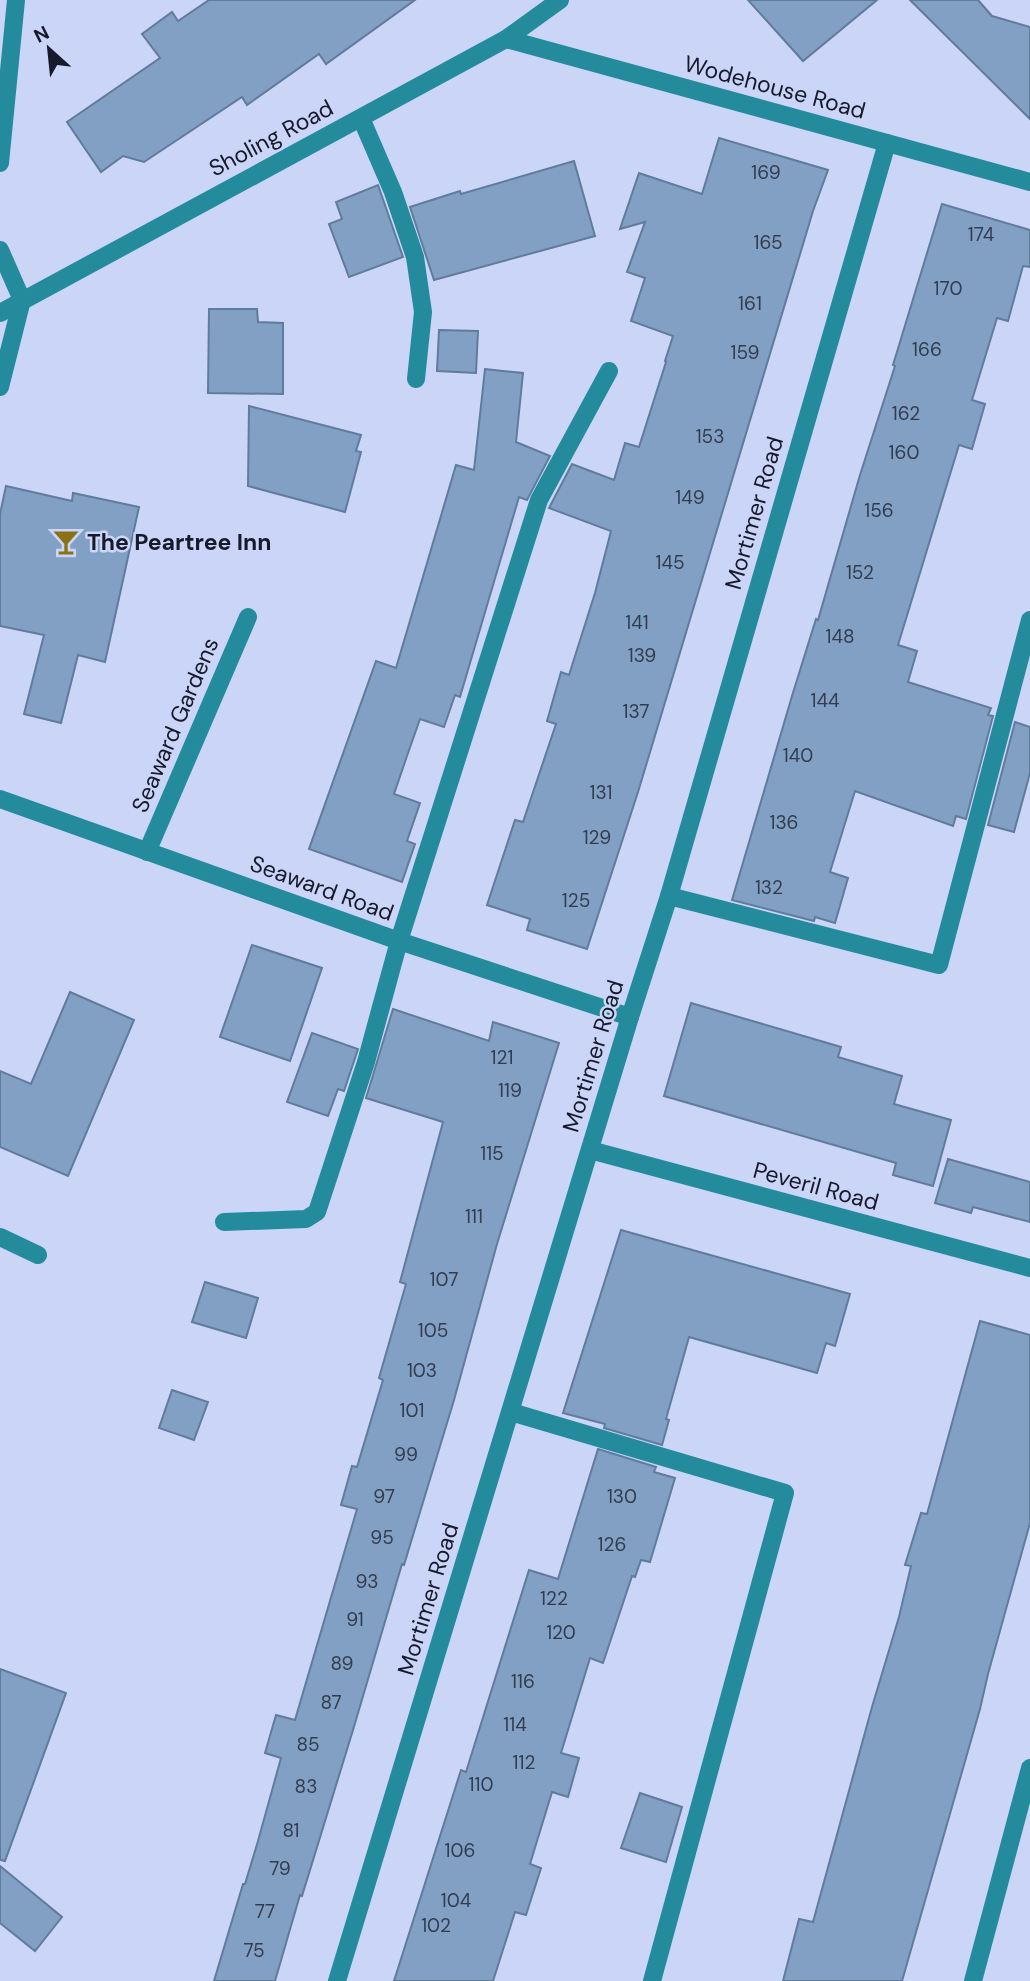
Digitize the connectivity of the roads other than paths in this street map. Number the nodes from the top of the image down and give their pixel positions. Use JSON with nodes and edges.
{"nodes":[{"id":1,"x":16,"y":0,"type":"edge"},
{"id":2,"x":560,"y":0,"type":"edge"},
{"id":3,"x":506,"y":39,"type":"junction"},
{"id":4,"x":360,"y":118,"type":"junction"},
{"id":5,"x":887,"y":143,"type":"junction"},
{"id":6,"x":0,"y":163,"type":"edge"},
{"id":7,"x":1030,"y":181,"type":"edge"},
{"id":8,"x":0,"y":250,"type":"edge"},
{"id":9,"x":22,"y":300,"type":"junction"},
{"id":10,"x":0,"y":313,"type":"edge"},
{"id":11,"x":609,"y":371,"type":"dead end"},
{"id":12,"x":416,"y":379,"type":"dead end"},
{"id":13,"x":0,"y":387,"type":"edge"},
{"id":14,"x":248,"y":617,"type":"dead end"},
{"id":15,"x":1030,"y":620,"type":"edge"},
{"id":16,"x":0,"y":799,"type":"edge"},
{"id":17,"x":147,"y":852,"type":"junction"},
{"id":18,"x":669,"y":896,"type":"junction"},
{"id":19,"x":398,"y":941,"type":"junction"},
{"id":20,"x":630,"y":1017,"type":"junction"},
{"id":21,"x":590,"y":1150,"type":"junction"},
{"id":22,"x":224,"y":1222,"type":"dead end"},
{"id":23,"x":0,"y":1237,"type":"edge"},
{"id":24,"x":38,"y":1255,"type":"dead end"},
{"id":25,"x":1030,"y":1268,"type":"edge"},
{"id":26,"x":510,"y":1412,"type":"junction"},
{"id":27,"x":1030,"y":1768,"type":"edge"},
{"id":28,"x":337,"y":1981,"type":"edge"},
{"id":29,"x":652,"y":1981,"type":"edge"},
{"id":30,"x":973,"y":1981,"type":"edge"}],
"edges":[{"from":1,"to":6,"type":"street"},
{"from":2,"to":3,"type":"street","name":"Sholing Road"},
{"from":3,"to":4,"type":"street","name":"Sholing Road"},
{"from":3,"to":5,"type":"street","name":"Wodehouse Road"},
{"from":4,"to":9,"type":"street","name":"Sholing Road"},
{"from":4,"to":12,"type":"street"},
{"from":5,"to":7,"type":"street","name":"Wodehouse Road"},
{"from":5,"to":18,"type":"street","name":"Mortimer Road"},
{"from":8,"to":9,"type":"street"},
{"from":9,"to":10,"type":"street","name":"Sholing Road"},
{"from":9,"to":13,"type":"street"},
{"from":11,"to":19,"type":"street"},
{"from":14,"to":17,"type":"street","name":"Seaward Gardens"},
{"from":15,"to":18,"type":"street"},
{"from":16,"to":17,"type":"street","name":"Seaward Road"},
{"from":17,"to":19,"type":"street","name":"Seaward Road"},
{"from":18,"to":20,"type":"street","name":"Mortimer Road"},
{"from":19,"to":20,"type":"street","name":"Seaward Road"},
{"from":19,"to":22,"type":"street"},
{"from":20,"to":21,"type":"street","name":"Mortimer Road"},
{"from":21,"to":25,"type":"street","name":"Peveril Road"},
{"from":21,"to":26,"type":"street","name":"Mortimer Road"},
{"from":23,"to":24,"type":"street"},
{"from":26,"to":28,"type":"street","name":"Mortimer Road"},
{"from":26,"to":29,"type":"street"},
{"from":27,"to":30,"type":"street"}]}
